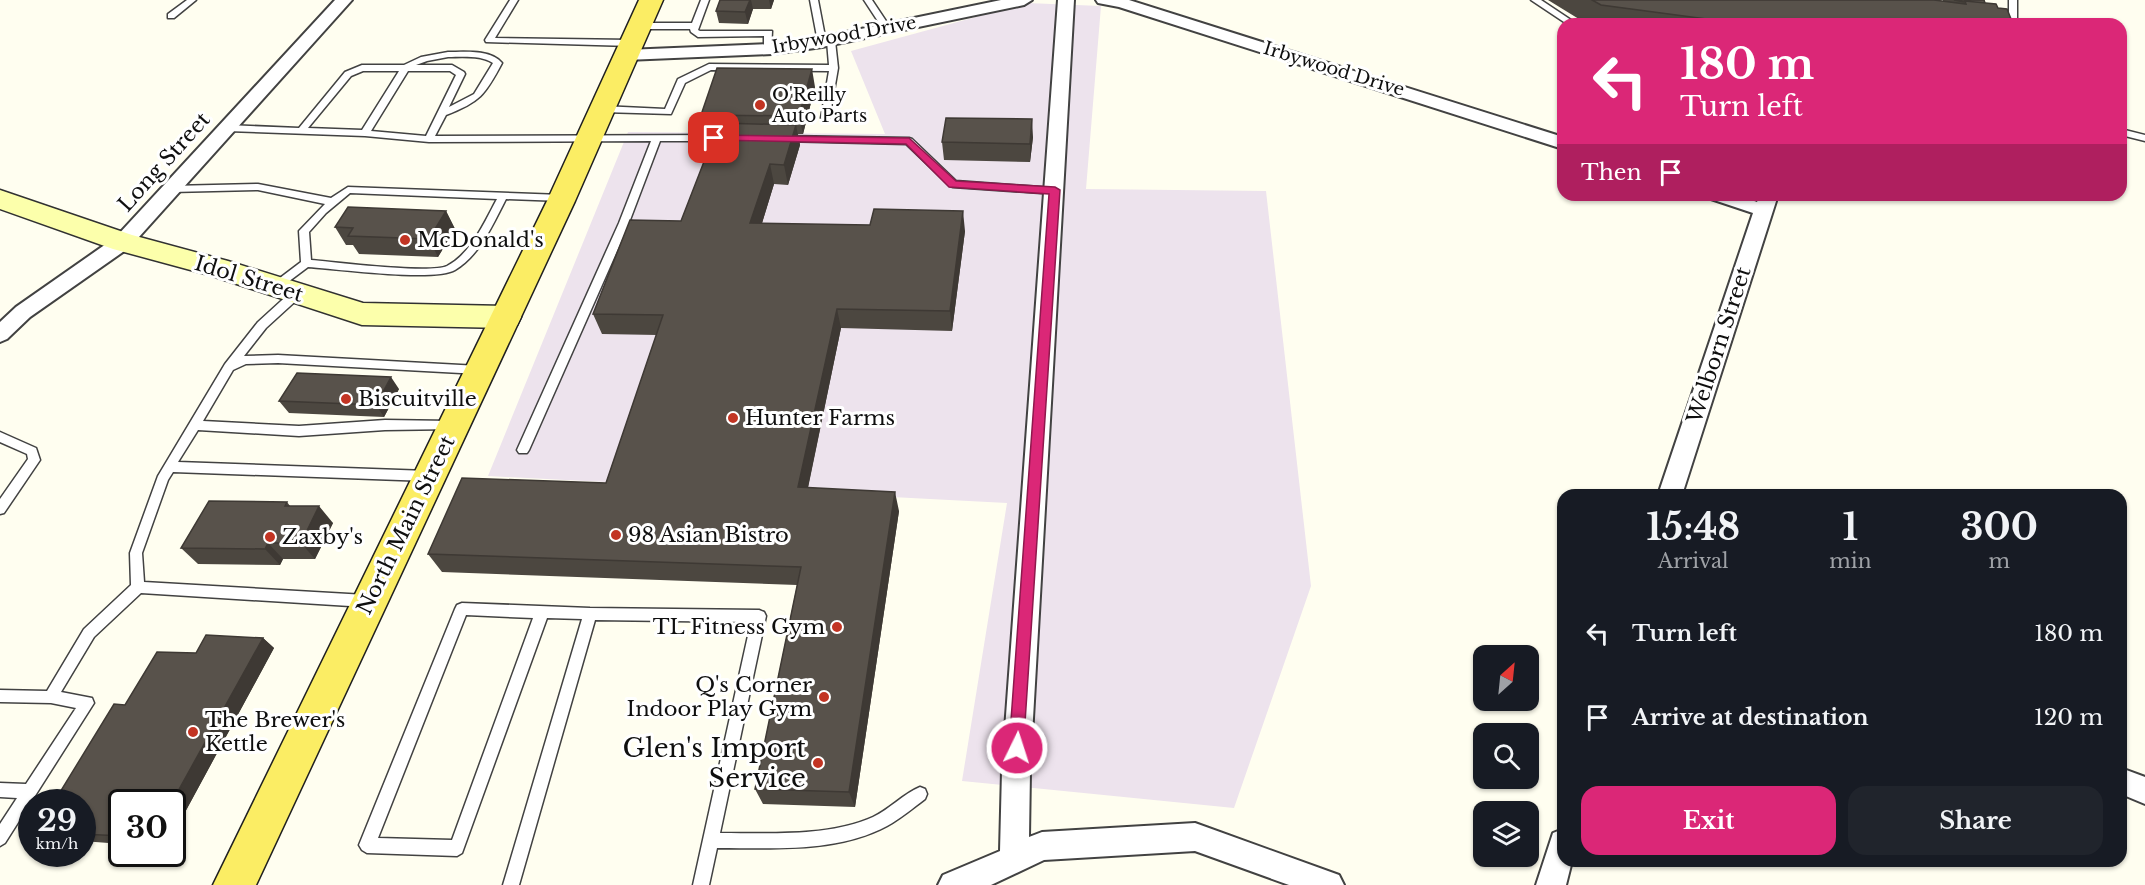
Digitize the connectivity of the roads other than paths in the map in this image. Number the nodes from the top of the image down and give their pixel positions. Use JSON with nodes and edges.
{"nodes":[{"id":1,"x":192,"y":0,"type":"edge"},
{"id":2,"x":344,"y":0,"type":"edge"},
{"id":3,"x":514,"y":0,"type":"edge"},
{"id":4,"x":651,"y":0,"type":"edge"},
{"id":5,"x":705,"y":0,"type":"edge"},
{"id":6,"x":814,"y":0,"type":"edge"},
{"id":7,"x":868,"y":0,"type":"edge"},
{"id":8,"x":1024,"y":0,"type":"edge"},
{"id":9,"x":1066,"y":0,"type":"edge"},
{"id":10,"x":1104,"y":0,"type":"edge"},
{"id":11,"x":1535,"y":0,"type":"edge"},
{"id":12,"x":2013,"y":0,"type":"edge"},
{"id":13,"x":171,"y":16,"type":"dead end"},
{"id":14,"x":1564,"y":18,"type":"edge"},
{"id":15,"x":2013,"y":18,"type":"edge"},
{"id":16,"x":697,"y":30,"type":"junction"},
{"id":17,"x":888,"y":30,"type":"junction"},
{"id":18,"x":632,"y":41,"type":"junction"},
{"id":19,"x":827,"y":42,"type":"junction"},
{"id":20,"x":768,"y":49,"type":"junction"},
{"id":21,"x":693,"y":52,"type":"junction"},
{"id":22,"x":834,"y":68,"type":"junction"},
{"id":23,"x":405,"y":69,"type":"junction"},
{"id":24,"x":442,"y":113,"type":"junction"},
{"id":25,"x":826,"y":118,"type":"dead end"},
{"id":26,"x":595,"y":124,"type":"junction"},
{"id":27,"x":227,"y":128,"type":"junction"},
{"id":28,"x":301,"y":130,"type":"junction"},
{"id":29,"x":365,"y":133,"type":"junction"},
{"id":30,"x":2127,"y":134,"type":"edge"},
{"id":31,"x":657,"y":137,"type":"junction"},
{"id":32,"x":714,"y":138,"type":"junction"},
{"id":33,"x":742,"y":138,"type":"edge"},
{"id":34,"x":2145,"y":138,"type":"edge"},
{"id":35,"x":429,"y":139,"type":"junction"},
{"id":36,"x":766,"y":139,"type":"edge"},
{"id":37,"x":1557,"y":141,"type":"edge"},
{"id":38,"x":710,"y":149,"type":"edge"},
{"id":39,"x":171,"y":189,"type":"junction"},
{"id":40,"x":1055,"y":190,"type":"junction"},
{"id":41,"x":504,"y":196,"type":"junction"},
{"id":42,"x":0,"y":198,"type":"edge"},
{"id":43,"x":562,"y":198,"type":"junction"},
{"id":44,"x":333,"y":202,"type":"junction"},
{"id":45,"x":1766,"y":203,"type":"edge"},
{"id":46,"x":624,"y":223,"type":"junction"},
{"id":47,"x":647,"y":223,"type":"edge"},
{"id":48,"x":123,"y":242,"type":"junction"},
{"id":49,"x":306,"y":263,"type":"junction"},
{"id":50,"x":286,"y":290,"type":"junction"},
{"id":51,"x":506,"y":317,"type":"junction"},
{"id":52,"x":2,"y":328,"type":"edge"},
{"id":53,"x":229,"y":367,"type":"junction"},
{"id":54,"x":480,"y":370,"type":"junction"},
{"id":55,"x":195,"y":424,"type":"junction"},
{"id":56,"x":453,"y":426,"type":"junction"},
{"id":57,"x":0,"y":437,"type":"edge"},
{"id":58,"x":523,"y":450,"type":"dead end"},
{"id":59,"x":170,"y":467,"type":"junction"},
{"id":60,"x":429,"y":476,"type":"junction"},
{"id":61,"x":1672,"y":489,"type":"edge"},
{"id":62,"x":0,"y":509,"type":"edge"},
{"id":63,"x":138,"y":587,"type":"junction"},
{"id":64,"x":370,"y":601,"type":"junction"},
{"id":65,"x":542,"y":612,"type":"junction"},
{"id":66,"x":590,"y":614,"type":"junction"},
{"id":67,"x":0,"y":696,"type":"edge"},
{"id":68,"x":51,"y":697,"type":"junction"},
{"id":69,"x":2127,"y":784,"type":"edge"},
{"id":70,"x":31,"y":789,"type":"edge"},
{"id":71,"x":0,"y":790,"type":"edge"},
{"id":72,"x":18,"y":791,"type":"edge"},
{"id":73,"x":2145,"y":791,"type":"edge"},
{"id":74,"x":920,"y":794,"type":"dead end"},
{"id":75,"x":18,"y":810,"type":"edge"},
{"id":76,"x":0,"y":838,"type":"edge"},
{"id":77,"x":711,"y":840,"type":"junction"},
{"id":78,"x":1014,"y":859,"type":"junction"},
{"id":79,"x":1557,"y":864,"type":"edge"},
{"id":80,"x":234,"y":885,"type":"edge"},
{"id":81,"x":511,"y":885,"type":"edge"},
{"id":82,"x":701,"y":885,"type":"edge"},
{"id":83,"x":953,"y":885,"type":"edge"},
{"id":84,"x":1329,"y":885,"type":"edge"},
{"id":85,"x":1551,"y":885,"type":"edge"}],
"edges":[{"from":1,"to":13,"type":"lane"},
{"from":2,"to":27,"type":"street","name":"Long Street"},
{"from":3,"to":18,"type":"lane"},
{"from":4,"to":18,"type":"main road","name":"North Main Street"},
{"from":5,"to":16,"type":"lane"},
{"from":6,"to":19,"type":"lane"},
{"from":7,"to":17,"type":"lane"},
{"from":8,"to":17,"type":"street","name":"Irbywood Drive"},
{"from":9,"to":40,"type":"street"},
{"from":10,"to":37,"type":"street","name":"Irbywood Drive"},
{"from":11,"to":14,"type":"lane"},
{"from":12,"to":15,"type":"lane"},
{"from":16,"to":18,"type":"lane"},
{"from":16,"to":20,"type":"lane"},
{"from":16,"to":21,"type":"lane"},
{"from":17,"to":19,"type":"street","name":"Irbywood Drive"},
{"from":18,"to":21,"type":"street","name":"Irbywood Drive"},
{"from":18,"to":26,"type":"main road","name":"North Main Street"},
{"from":19,"to":20,"type":"street","name":"Irbywood Drive"},
{"from":19,"to":22,"type":"lane"},
{"from":20,"to":21,"type":"street","name":"Irbywood Drive"},
{"from":22,"to":25,"type":"lane"},
{"from":22,"to":26,"type":"lane"},
{"from":23,"to":24,"type":"lane"},
{"from":23,"to":24,"type":"lane"},
{"from":23,"to":28,"type":"lane"},
{"from":23,"to":29,"type":"lane"},
{"from":24,"to":35,"type":"lane"},
{"from":26,"to":31,"type":"lane"},
{"from":26,"to":35,"type":"lane"},
{"from":26,"to":43,"type":"main road","name":"North Main Street"},
{"from":27,"to":28,"type":"lane"},
{"from":27,"to":39,"type":"street","name":"Long Street"},
{"from":28,"to":29,"type":"lane"},
{"from":29,"to":35,"type":"lane"},
{"from":30,"to":34,"type":"lane"},
{"from":31,"to":32,"type":"lane"},
{"from":31,"to":46,"type":"lane"},
{"from":32,"to":33,"type":"lane"},
{"from":32,"to":38,"type":"lane"},
{"from":36,"to":40,"type":"lane"},
{"from":39,"to":44,"type":"lane"},
{"from":39,"to":48,"type":"street","name":"Long Street"},
{"from":40,"to":78,"type":"street"},
{"from":41,"to":43,"type":"lane"},
{"from":41,"to":44,"type":"lane"},
{"from":41,"to":49,"type":"lane"},
{"from":42,"to":48,"type":"street","name":"Idol Street"},
{"from":43,"to":51,"type":"main road","name":"North Main Street"},
{"from":44,"to":49,"type":"lane"},
{"from":45,"to":61,"type":"street","name":"Welborn Street"},
{"from":46,"to":47,"type":"lane"},
{"from":46,"to":58,"type":"lane"},
{"from":48,"to":50,"type":"street","name":"Idol Street"},
{"from":48,"to":52,"type":"street","name":"Long Street"},
{"from":49,"to":50,"type":"lane"},
{"from":50,"to":51,"type":"street","name":"Idol Street"},
{"from":50,"to":53,"type":"lane"},
{"from":51,"to":54,"type":"main road","name":"North Main Street"},
{"from":53,"to":54,"type":"lane"},
{"from":53,"to":55,"type":"lane"},
{"from":54,"to":56,"type":"main road","name":"North Main Street"},
{"from":55,"to":56,"type":"lane"},
{"from":55,"to":59,"type":"lane"},
{"from":56,"to":60,"type":"main road","name":"North Main Street"},
{"from":57,"to":62,"type":"lane"},
{"from":59,"to":60,"type":"lane"},
{"from":59,"to":63,"type":"lane"},
{"from":60,"to":64,"type":"main road","name":"North Main Street"},
{"from":63,"to":64,"type":"lane"},
{"from":63,"to":68,"type":"lane"},
{"from":64,"to":80,"type":"main road","name":"North Main Street"},
{"from":65,"to":65,"type":"lane"},
{"from":65,"to":66,"type":"lane"},
{"from":66,"to":77,"type":"lane"},
{"from":66,"to":81,"type":"lane"},
{"from":67,"to":68,"type":"lane"},
{"from":68,"to":70,"type":"lane"},
{"from":69,"to":73,"type":"street"},
{"from":71,"to":72,"type":"lane"},
{"from":74,"to":77,"type":"lane"},
{"from":75,"to":76,"type":"lane"},
{"from":77,"to":82,"type":"lane"},
{"from":78,"to":83,"type":"street"},
{"from":78,"to":84,"type":"street"},
{"from":79,"to":85,"type":"street"}]}
